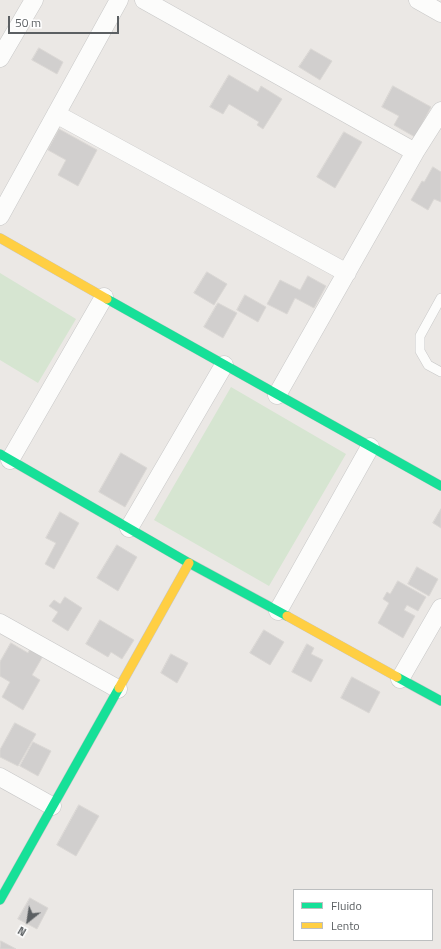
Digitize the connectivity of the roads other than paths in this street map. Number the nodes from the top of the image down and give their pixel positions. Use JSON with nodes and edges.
{"nodes":[{"id":1,"x":34,"y":0,"type":"edge"},
{"id":2,"x":119,"y":0,"type":"edge"},
{"id":3,"x":144,"y":0,"type":"edge"},
{"id":4,"x":418,"y":0,"type":"edge"},
{"id":5,"x":441,"y":13,"type":"edge"},
{"id":6,"x":0,"y":58,"type":"edge"},
{"id":7,"x":441,"y":111,"type":"edge"},
{"id":8,"x":56,"y":114,"type":"junction"},
{"id":9,"x":415,"y":152,"type":"junction"},
{"id":10,"x":0,"y":216,"type":"edge"},
{"id":11,"x":0,"y":238,"type":"edge"},
{"id":12,"x":347,"y":273,"type":"junction"},
{"id":13,"x":104,"y":297,"type":"junction"},
{"id":14,"x":441,"y":298,"type":"edge"},
{"id":15,"x":224,"y":365,"type":"junction"},
{"id":16,"x":441,"y":372,"type":"edge"},
{"id":17,"x":277,"y":395,"type":"junction"},
{"id":18,"x":370,"y":447,"type":"junction"},
{"id":19,"x":5,"y":457,"type":"edge"},
{"id":20,"x":441,"y":486,"type":"edge"},
{"id":21,"x":129,"y":528,"type":"junction"},
{"id":22,"x":189,"y":563,"type":"junction"},
{"id":23,"x":441,"y":608,"type":"edge"},
{"id":24,"x":278,"y":611,"type":"junction"},
{"id":25,"x":0,"y":623,"type":"edge"},
{"id":26,"x":400,"y":678,"type":"junction"},
{"id":27,"x":118,"y":689,"type":"junction"},
{"id":28,"x":441,"y":701,"type":"edge"},
{"id":29,"x":0,"y":777,"type":"edge"},
{"id":30,"x":52,"y":806,"type":"junction"},
{"id":31,"x":0,"y":900,"type":"edge"}],
"edges":[{"from":1,"to":6,"type":"street"},
{"from":2,"to":8,"type":"street"},
{"from":3,"to":9,"type":"street"},
{"from":4,"to":5,"type":"street"},
{"from":7,"to":9,"type":"street"},
{"from":8,"to":10,"type":"street"},
{"from":8,"to":12,"type":"street"},
{"from":9,"to":12,"type":"street"},
{"from":11,"to":13,"type":"street"},
{"from":12,"to":17,"type":"street"},
{"from":13,"to":15,"type":"street"},
{"from":13,"to":19,"type":"street"},
{"from":14,"to":16,"type":"lane"},
{"from":15,"to":17,"type":"street"},
{"from":15,"to":21,"type":"street"},
{"from":17,"to":18,"type":"street"},
{"from":18,"to":20,"type":"street"},
{"from":18,"to":24,"type":"street"},
{"from":19,"to":21,"type":"street"},
{"from":21,"to":22,"type":"street"},
{"from":22,"to":24,"type":"street"},
{"from":22,"to":27,"type":"street"},
{"from":23,"to":26,"type":"street"},
{"from":24,"to":26,"type":"street"},
{"from":25,"to":27,"type":"street"},
{"from":26,"to":28,"type":"street"},
{"from":27,"to":30,"type":"street"},
{"from":29,"to":30,"type":"street"},
{"from":30,"to":31,"type":"street"}]}
